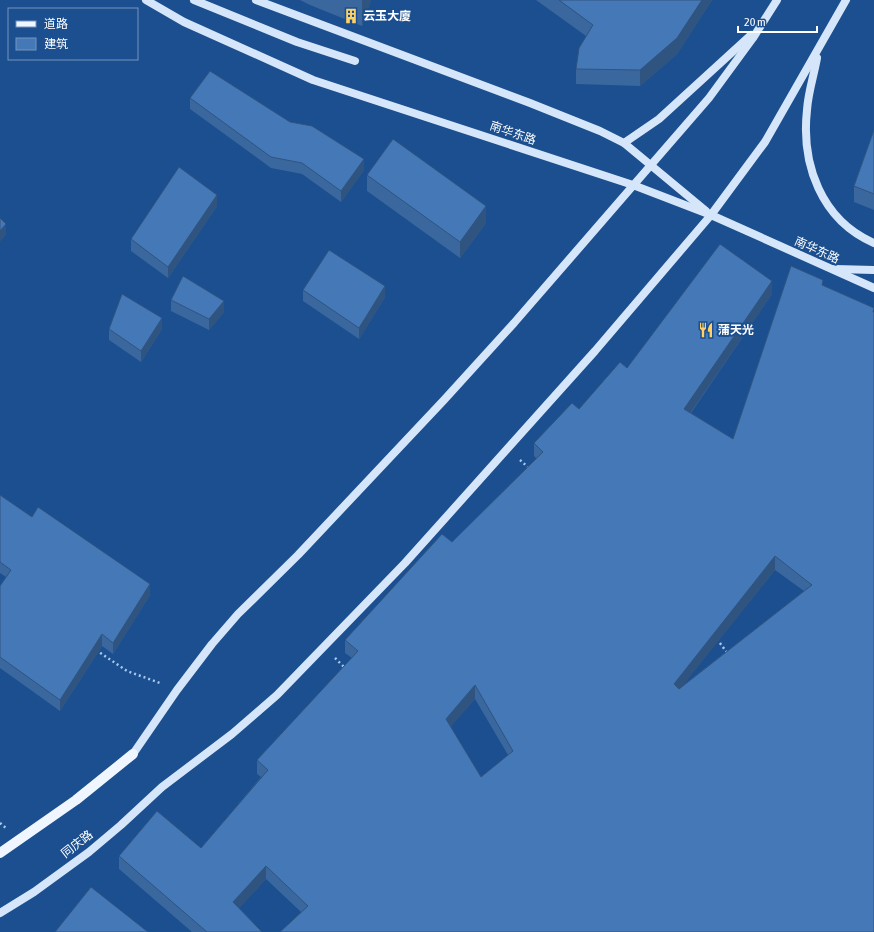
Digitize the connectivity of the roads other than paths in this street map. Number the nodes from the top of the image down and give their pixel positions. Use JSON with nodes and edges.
{"nodes":[{"id":1,"x":146,"y":0,"type":"edge"},
{"id":2,"x":194,"y":0,"type":"edge"},
{"id":3,"x":256,"y":0,"type":"edge"},
{"id":4,"x":777,"y":0,"type":"edge"},
{"id":5,"x":846,"y":0,"type":"edge"},
{"id":6,"x":760,"y":27,"type":"junction"},
{"id":7,"x":819,"y":50,"type":"junction"},
{"id":8,"x":355,"y":61,"type":"dead end"},
{"id":9,"x":624,"y":143,"type":"junction"},
{"id":10,"x":651,"y":165,"type":"junction"},
{"id":11,"x":632,"y":185,"type":"junction"},
{"id":12,"x":711,"y":215,"type":"junction"},
{"id":13,"x":874,"y":243,"type":"edge"},
{"id":14,"x":830,"y":269,"type":"junction"},
{"id":15,"x":874,"y":270,"type":"edge"},
{"id":16,"x":874,"y":288,"type":"edge"},
{"id":17,"x":133,"y":754,"type":"joint"},
{"id":18,"x":0,"y":853,"type":"edge"},
{"id":19,"x":0,"y":913,"type":"edge"}],
"edges":[{"from":1,"to":11,"type":"street","name":"南华东路"},
{"from":2,"to":8,"type":"street"},
{"from":3,"to":9,"type":"street"},
{"from":4,"to":6,"type":"street"},
{"from":5,"to":7,"type":"street"},
{"from":6,"to":9,"type":"street"},
{"from":6,"to":10,"type":"street"},
{"from":7,"to":12,"type":"street","name":"同庆路"},
{"from":7,"to":13,"type":"street"},
{"from":9,"to":10,"type":"street"},
{"from":10,"to":11,"type":"street"},
{"from":10,"to":12,"type":"street"},
{"from":11,"to":12,"type":"street","name":"南华东路"},
{"from":11,"to":17,"type":"street"},
{"from":12,"to":14,"type":"street","name":"南华东路"},
{"from":12,"to":19,"type":"street","name":"同庆路"},
{"from":14,"to":15,"type":"street"},
{"from":14,"to":16,"type":"street","name":"南华东路"},
{"from":17,"to":18,"type":"main road"}]}
